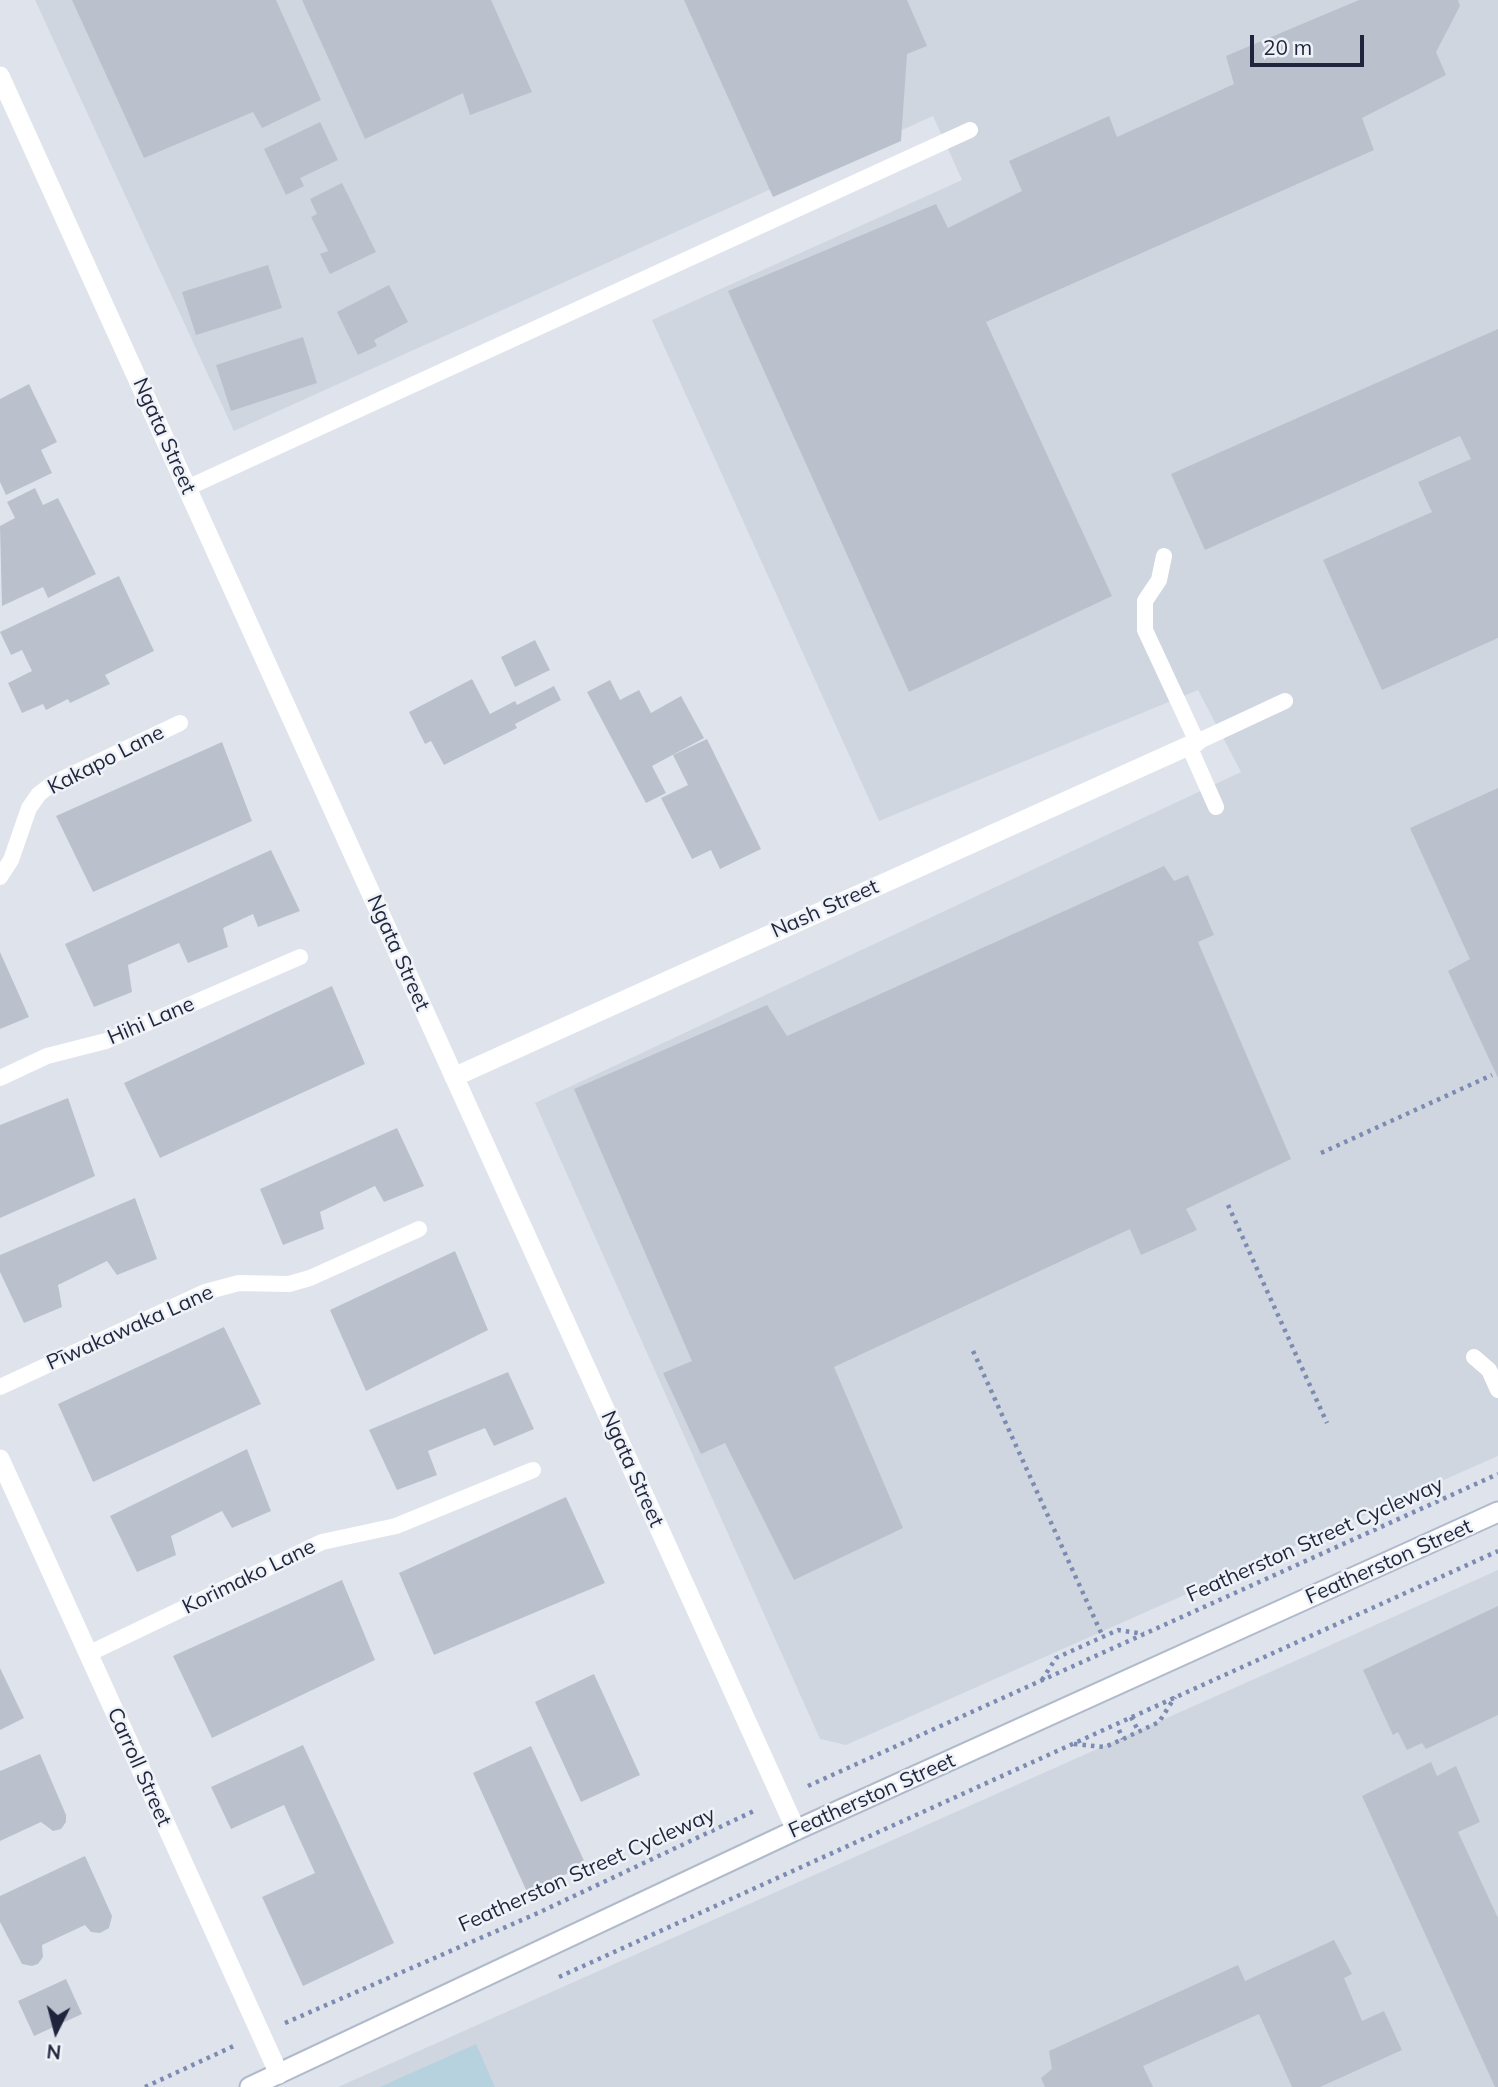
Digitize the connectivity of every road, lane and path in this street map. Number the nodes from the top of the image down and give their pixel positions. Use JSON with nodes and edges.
{"nodes":[{"id":1,"x":0,"y":76,"type":"edge"},
{"id":2,"x":971,"y":130,"type":"dead end"},
{"id":3,"x":187,"y":488,"type":"junction"},
{"id":4,"x":1164,"y":556,"type":"dead end"},
{"id":5,"x":1285,"y":701,"type":"dead end"},
{"id":6,"x":180,"y":723,"type":"dead end"},
{"id":7,"x":1193,"y":744,"type":"junction"},
{"id":8,"x":1216,"y":807,"type":"dead end"},
{"id":9,"x":0,"y":877,"type":"edge"},
{"id":10,"x":300,"y":957,"type":"dead end"},
{"id":11,"x":1492,"y":1075,"type":"dead end"},
{"id":12,"x":454,"y":1077,"type":"junction"},
{"id":13,"x":0,"y":1078,"type":"edge"},
{"id":14,"x":1321,"y":1153,"type":"dead end"},
{"id":15,"x":1228,"y":1205,"type":"dead end"},
{"id":16,"x":419,"y":1229,"type":"dead end"},
{"id":17,"x":973,"y":1351,"type":"dead end"},
{"id":18,"x":1474,"y":1357,"type":"dead end"},
{"id":19,"x":0,"y":1387,"type":"edge"},
{"id":20,"x":1498,"y":1390,"type":"edge"},
{"id":21,"x":1327,"y":1423,"type":"dead end"},
{"id":22,"x":0,"y":1460,"type":"edge"},
{"id":23,"x":533,"y":1470,"type":"dead end"},
{"id":24,"x":1498,"y":1474,"type":"edge"},
{"id":25,"x":1498,"y":1512,"type":"edge"},
{"id":26,"x":1498,"y":1551,"type":"edge"},
{"id":27,"x":1145,"y":1634,"type":"junction"},
{"id":28,"x":1103,"y":1637,"type":"junction"},
{"id":29,"x":1097,"y":1640,"type":"junction"},
{"id":30,"x":1082,"y":1647,"type":"junction"},
{"id":31,"x":1101,"y":1648,"type":"dead end"},
{"id":32,"x":88,"y":1654,"type":"junction"},
{"id":33,"x":1086,"y":1656,"type":"dead end"},
{"id":34,"x":1041,"y":1681,"type":"junction"},
{"id":35,"x":1175,"y":1697,"type":"junction"},
{"id":36,"x":1134,"y":1722,"type":"dead end"},
{"id":37,"x":1119,"y":1730,"type":"dead end"},
{"id":38,"x":1139,"y":1732,"type":"junction"},
{"id":39,"x":1124,"y":1739,"type":"junction"},
{"id":40,"x":1073,"y":1744,"type":"junction"},
{"id":41,"x":782,"y":1799,"type":"junction"},
{"id":42,"x":796,"y":1830,"type":"junction"},
{"id":43,"x":546,"y":1983,"type":"dead end"},
{"id":44,"x":260,"y":2034,"type":"junction"},
{"id":45,"x":279,"y":2074,"type":"junction"},
{"id":46,"x":145,"y":2087,"type":"edge"},
{"id":47,"x":250,"y":2087,"type":"edge"}],
"edges":[{"from":1,"to":3,"type":"street","name":"Ngata Street"},
{"from":2,"to":3,"type":"lane"},
{"from":3,"to":12,"type":"street","name":"Ngata Street"},
{"from":4,"to":7,"type":"lane"},
{"from":5,"to":7,"type":"lane"},
{"from":6,"to":9,"type":"lane","name":"Kakapo Lane"},
{"from":7,"to":8,"type":"lane"},
{"from":7,"to":12,"type":"street","name":"Nash Street"},
{"from":10,"to":13,"type":"lane","name":"Hihi Lane"},
{"from":11,"to":14,"type":"path"},
{"from":12,"to":41,"type":"street","name":"Ngata Street"},
{"from":15,"to":21,"type":"path"},
{"from":16,"to":19,"type":"lane","name":"Pīwakawaka Lane"},
{"from":17,"to":28,"type":"path"},
{"from":18,"to":20,"type":"lane"},
{"from":22,"to":32,"type":"street","name":"Carroll Street"},
{"from":23,"to":32,"type":"lane","name":"Korimako Lane"},
{"from":24,"to":27,"type":"path","name":"Featherston Street Cycleway"},
{"from":25,"to":42,"type":"street","name":"Featherston Street"},
{"from":26,"to":35,"type":"path"},
{"from":27,"to":28,"type":"path"},
{"from":27,"to":34,"type":"path","name":"Featherston Street Cycleway"},
{"from":28,"to":29,"type":"path"},
{"from":29,"to":30,"type":"path"},
{"from":29,"to":31,"type":"path"},
{"from":30,"to":33,"type":"path"},
{"from":30,"to":34,"type":"path"},
{"from":32,"to":44,"type":"street","name":"Carroll Street"},
{"from":34,"to":41,"type":"path","name":"Featherston Street Cycleway"},
{"from":35,"to":38,"type":"path"},
{"from":35,"to":40,"type":"path"},
{"from":36,"to":38,"type":"path"},
{"from":37,"to":39,"type":"path"},
{"from":38,"to":39,"type":"path"},
{"from":39,"to":40,"type":"path"},
{"from":40,"to":43,"type":"path"},
{"from":41,"to":42,"type":"street","name":"Ngata Street"},
{"from":41,"to":44,"type":"path","name":"Featherston Street Cycleway"},
{"from":42,"to":45,"type":"street","name":"Featherston Street"},
{"from":44,"to":45,"type":"street","name":"Carroll Street"},
{"from":44,"to":46,"type":"path","name":"Featherston Street Cycleway"},
{"from":45,"to":47,"type":"street","name":"Featherston Street"}]}
